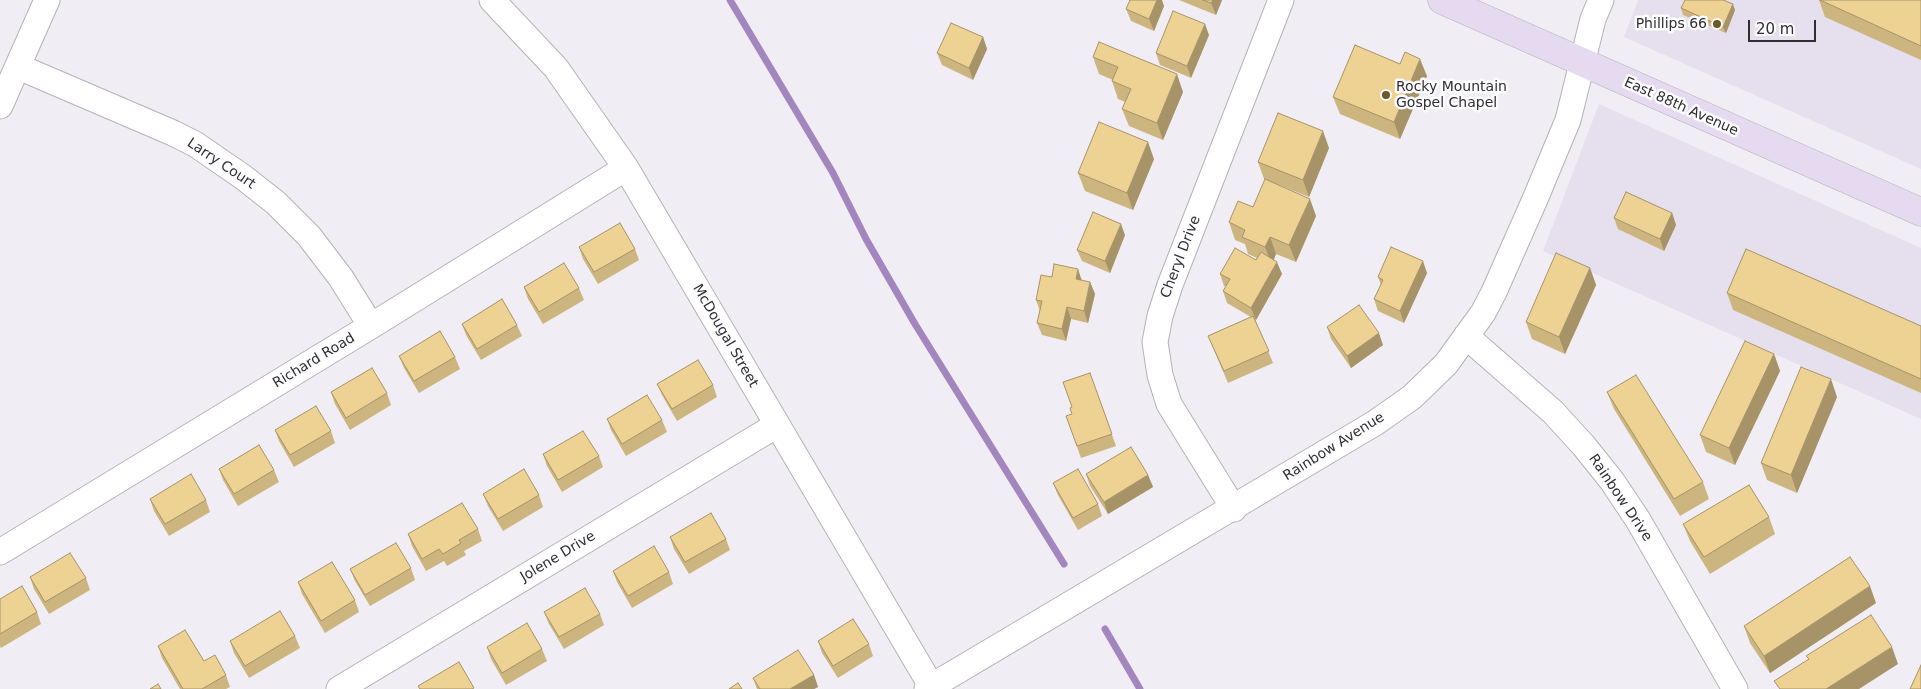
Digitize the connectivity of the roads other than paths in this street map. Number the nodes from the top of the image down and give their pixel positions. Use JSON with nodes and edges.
{"nodes":[{"id":1,"x":47,"y":0,"type":"edge"},
{"id":2,"x":492,"y":0,"type":"edge"},
{"id":3,"x":1281,"y":0,"type":"edge"},
{"id":4,"x":1442,"y":0,"type":"edge"},
{"id":5,"x":1601,"y":0,"type":"edge"},
{"id":6,"x":1583,"y":62,"type":"junction"},
{"id":7,"x":19,"y":67,"type":"junction"},
{"id":8,"x":0,"y":106,"type":"edge"},
{"id":9,"x":626,"y":168,"type":"junction"},
{"id":10,"x":1921,"y":212,"type":"edge"},
{"id":11,"x":372,"y":326,"type":"junction"},
{"id":12,"x":1466,"y":336,"type":"junction"},
{"id":13,"x":777,"y":425,"type":"junction"},
{"id":14,"x":1234,"y":509,"type":"junction"},
{"id":15,"x":0,"y":552,"type":"edge"},
{"id":16,"x":930,"y":688,"type":"edge"},
{"id":17,"x":339,"y":689,"type":"edge"},
{"id":18,"x":1735,"y":689,"type":"edge"}],
"edges":[{"from":1,"to":7,"type":"street"},
{"from":2,"to":9,"type":"street","name":"McDougal Street"},
{"from":3,"to":14,"type":"street","name":"Cheryl Drive"},
{"from":4,"to":6,"type":"main road","name":"East 88th Avenue"},
{"from":5,"to":6,"type":"street","name":"Rainbow Avenue"},
{"from":6,"to":10,"type":"main road","name":"East 88th Avenue"},
{"from":6,"to":12,"type":"street","name":"Rainbow Avenue"},
{"from":7,"to":8,"type":"street"},
{"from":7,"to":11,"type":"street","name":"Larry Court"},
{"from":9,"to":11,"type":"street","name":"Richard Road"},
{"from":9,"to":13,"type":"street","name":"McDougal Street"},
{"from":11,"to":15,"type":"street","name":"Richard Road"},
{"from":12,"to":14,"type":"street","name":"Rainbow Avenue"},
{"from":12,"to":18,"type":"street","name":"Rainbow Drive"},
{"from":13,"to":16,"type":"street","name":"McDougal Street"},
{"from":13,"to":17,"type":"street","name":"Jolene Drive"},
{"from":14,"to":16,"type":"street","name":"Rainbow Avenue"}]}
